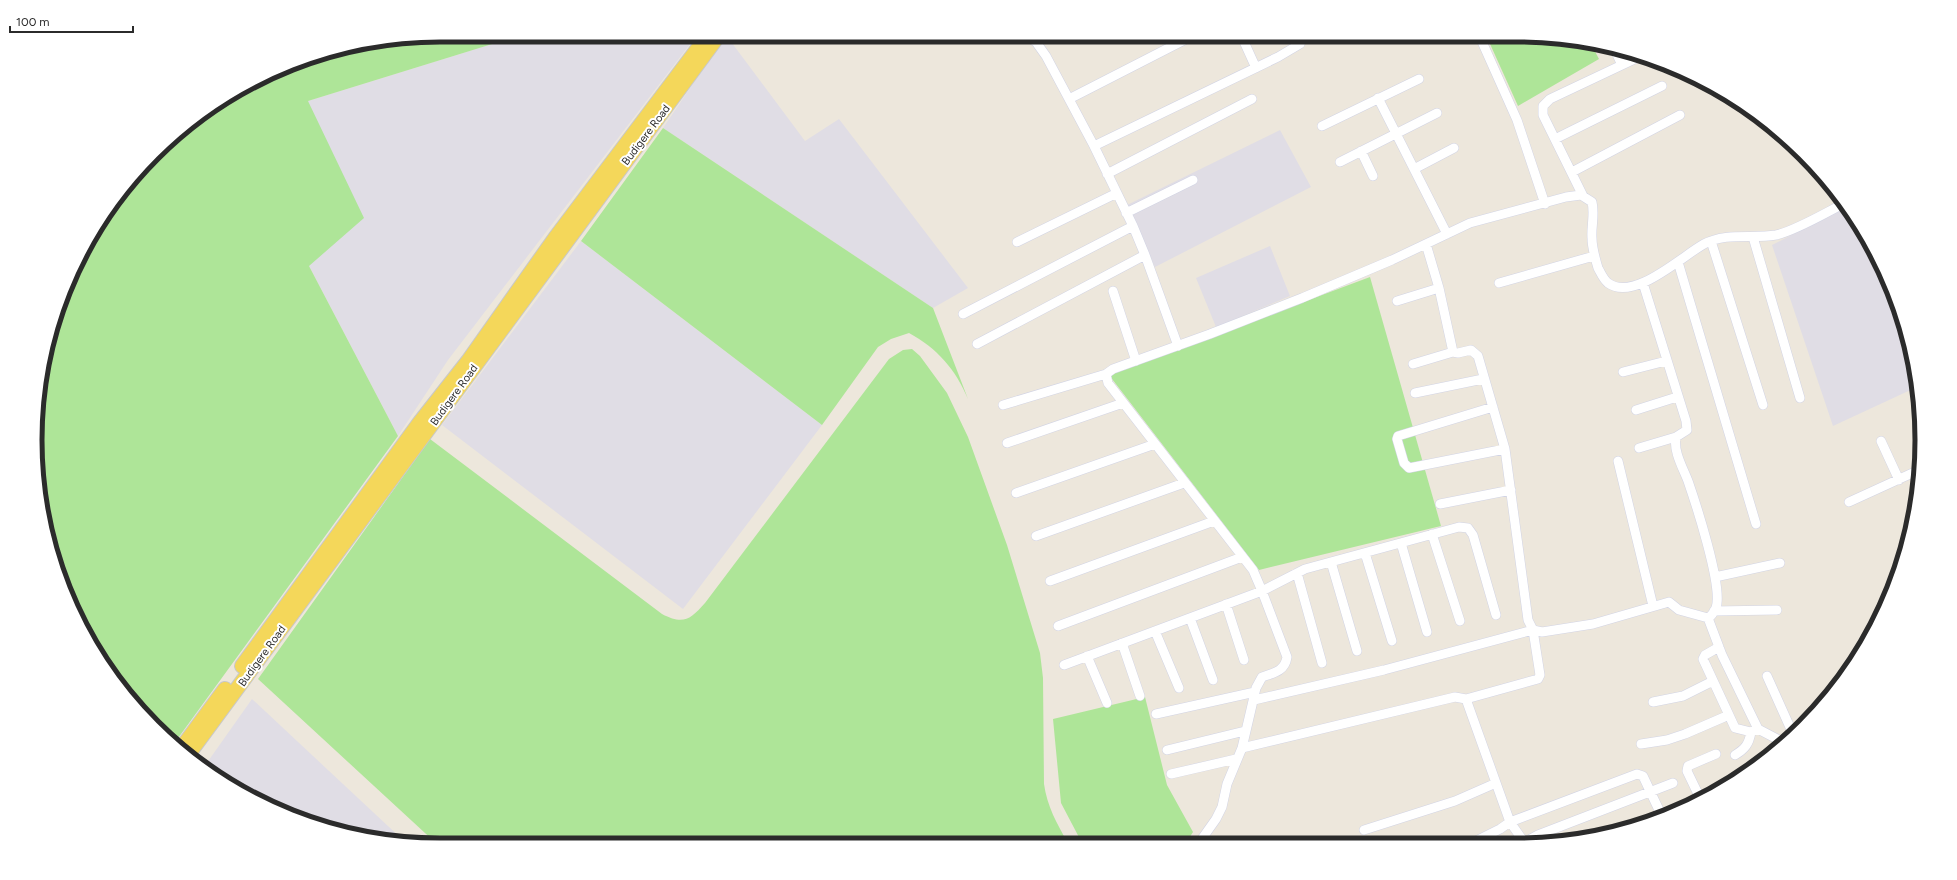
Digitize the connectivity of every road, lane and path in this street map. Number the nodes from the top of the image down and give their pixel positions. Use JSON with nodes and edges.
{"nodes":[{"id":1,"x":703,"y":42,"type":"edge"},
{"id":2,"x":715,"y":42,"type":"edge"},
{"id":3,"x":1036,"y":42,"type":"edge"},
{"id":4,"x":1180,"y":42,"type":"edge"},
{"id":5,"x":1244,"y":42,"type":"edge"},
{"id":6,"x":1301,"y":42,"type":"edge"},
{"id":7,"x":1482,"y":42,"type":"edge"},
{"id":8,"x":1617,"y":55,"type":"edge"},
{"id":9,"x":1633,"y":60,"type":"edge"},
{"id":10,"x":1622,"y":65,"type":"junction"},
{"id":11,"x":1256,"y":68,"type":"junction"},
{"id":12,"x":1419,"y":79,"type":"dead end"},
{"id":13,"x":1662,"y":86,"type":"dead end"},
{"id":14,"x":1378,"y":98,"type":"junction"},
{"id":15,"x":1069,"y":99,"type":"junction"},
{"id":16,"x":1252,"y":99,"type":"dead end"},
{"id":17,"x":1437,"y":113,"type":"dead end"},
{"id":18,"x":1680,"y":115,"type":"dead end"},
{"id":19,"x":1322,"y":126,"type":"dead end"},
{"id":20,"x":1396,"y":134,"type":"junction"},
{"id":21,"x":1555,"y":139,"type":"junction"},
{"id":22,"x":1094,"y":146,"type":"junction"},
{"id":23,"x":1454,"y":148,"type":"dead end"},
{"id":24,"x":1361,"y":152,"type":"junction"},
{"id":25,"x":1340,"y":162,"type":"dead end"},
{"id":26,"x":1414,"y":169,"type":"junction"},
{"id":27,"x":1572,"y":172,"type":"junction"},
{"id":28,"x":1107,"y":174,"type":"junction"},
{"id":29,"x":1373,"y":176,"type":"dead end"},
{"id":30,"x":1193,"y":180,"type":"dead end"},
{"id":31,"x":1117,"y":193,"type":"junction"},
{"id":32,"x":1583,"y":196,"type":"junction"},
{"id":33,"x":1545,"y":204,"type":"junction"},
{"id":34,"x":1839,"y":207,"type":"edge"},
{"id":35,"x":1126,"y":213,"type":"junction"},
{"id":36,"x":1133,"y":226,"type":"junction"},
{"id":37,"x":1447,"y":234,"type":"junction"},
{"id":38,"x":1753,"y":237,"type":"junction"},
{"id":39,"x":1711,"y":241,"type":"junction"},
{"id":40,"x":1017,"y":242,"type":"dead end"},
{"id":41,"x":1426,"y":244,"type":"junction"},
{"id":42,"x":1145,"y":255,"type":"junction"},
{"id":43,"x":1594,"y":256,"type":"junction"},
{"id":44,"x":1678,"y":262,"type":"junction"},
{"id":45,"x":1499,"y":283,"type":"dead end"},
{"id":46,"x":1643,"y":283,"type":"junction"},
{"id":47,"x":1439,"y":288,"type":"junction"},
{"id":48,"x":1113,"y":291,"type":"dead end"},
{"id":49,"x":1397,"y":301,"type":"dead end"},
{"id":50,"x":963,"y":314,"type":"dead end"},
{"id":51,"x":977,"y":344,"type":"dead end"},
{"id":52,"x":1178,"y":346,"type":"junction"},
{"id":53,"x":1453,"y":352,"type":"junction"},
{"id":54,"x":1666,"y":360,"type":"junction"},
{"id":55,"x":1136,"y":361,"type":"junction"},
{"id":56,"x":1413,"y":364,"type":"dead end"},
{"id":57,"x":1624,"y":372,"type":"dead end"},
{"id":58,"x":1106,"y":374,"type":"junction"},
{"id":59,"x":1483,"y":379,"type":"junction"},
{"id":60,"x":1415,"y":394,"type":"dead end"},
{"id":61,"x":1677,"y":397,"type":"junction"},
{"id":62,"x":1800,"y":398,"type":"dead end"},
{"id":63,"x":1123,"y":403,"type":"junction"},
{"id":64,"x":1003,"y":405,"type":"dead end"},
{"id":65,"x":1762,"y":405,"type":"dead end"},
{"id":66,"x":1493,"y":407,"type":"junction"},
{"id":67,"x":1636,"y":410,"type":"dead end"},
{"id":68,"x":1676,"y":437,"type":"junction"},
{"id":69,"x":1881,"y":441,"type":"dead end"},
{"id":70,"x":1007,"y":443,"type":"dead end"},
{"id":71,"x":1154,"y":444,"type":"junction"},
{"id":72,"x":1639,"y":448,"type":"dead end"},
{"id":73,"x":1505,"y":449,"type":"junction"},
{"id":74,"x":1618,"y":461,"type":"dead end"},
{"id":75,"x":1913,"y":473,"type":"edge"},
{"id":76,"x":1899,"y":480,"type":"junction"},
{"id":77,"x":1184,"y":483,"type":"junction"},
{"id":78,"x":1512,"y":490,"type":"junction"},
{"id":79,"x":1016,"y":493,"type":"dead end"},
{"id":80,"x":1849,"y":502,"type":"dead end"},
{"id":81,"x":1440,"y":504,"type":"dead end"},
{"id":82,"x":1214,"y":521,"type":"junction"},
{"id":83,"x":1756,"y":524,"type":"dead end"},
{"id":84,"x":1432,"y":534,"type":"junction"},
{"id":85,"x":1036,"y":536,"type":"dead end"},
{"id":86,"x":1400,"y":543,"type":"junction"},
{"id":87,"x":1365,"y":553,"type":"junction"},
{"id":88,"x":1242,"y":557,"type":"junction"},
{"id":89,"x":1331,"y":562,"type":"junction"},
{"id":90,"x":1780,"y":563,"type":"dead end"},
{"id":91,"x":1297,"y":573,"type":"junction"},
{"id":92,"x":1715,"y":577,"type":"junction"},
{"id":93,"x":1050,"y":581,"type":"dead end"},
{"id":94,"x":1262,"y":590,"type":"junction"},
{"id":95,"x":1226,"y":604,"type":"junction"},
{"id":96,"x":1653,"y":606,"type":"junction"},
{"id":97,"x":1777,"y":610,"type":"dead end"},
{"id":98,"x":1714,"y":611,"type":"junction"},
{"id":99,"x":1496,"y":615,"type":"dead end"},
{"id":100,"x":1190,"y":618,"type":"junction"},
{"id":101,"x":1708,"y":618,"type":"junction"},
{"id":102,"x":1460,"y":621,"type":"dead end"},
{"id":103,"x":1058,"y":626,"type":"dead end"},
{"id":104,"x":1533,"y":630,"type":"junction"},
{"id":105,"x":1155,"y":631,"type":"junction"},
{"id":106,"x":1427,"y":632,"type":"dead end"},
{"id":107,"x":1392,"y":641,"type":"dead end"},
{"id":108,"x":1122,"y":643,"type":"junction"},
{"id":109,"x":1719,"y":647,"type":"junction"},
{"id":110,"x":1356,"y":651,"type":"dead end"},
{"id":111,"x":1087,"y":656,"type":"junction"},
{"id":112,"x":1244,"y":660,"type":"dead end"},
{"id":113,"x":1322,"y":663,"type":"dead end"},
{"id":114,"x":1064,"y":665,"type":"dead end"},
{"id":115,"x":1767,"y":676,"type":"dead end"},
{"id":116,"x":1213,"y":680,"type":"dead end"},
{"id":117,"x":1713,"y":681,"type":"junction"},
{"id":118,"x":1179,"y":688,"type":"dead end"},
{"id":119,"x":1140,"y":696,"type":"dead end"},
{"id":120,"x":1254,"y":696,"type":"junction"},
{"id":121,"x":1466,"y":699,"type":"junction"},
{"id":122,"x":1653,"y":702,"type":"dead end"},
{"id":123,"x":1107,"y":703,"type":"dead end"},
{"id":124,"x":1156,"y":714,"type":"dead end"},
{"id":125,"x":1729,"y":716,"type":"junction"},
{"id":126,"x":1790,"y":728,"type":"edge"},
{"id":127,"x":1754,"y":730,"type":"junction"},
{"id":128,"x":1245,"y":731,"type":"junction"},
{"id":129,"x":1778,"y":740,"type":"edge"},
{"id":130,"x":184,"y":744,"type":"edge"},
{"id":131,"x":1641,"y":744,"type":"dead end"},
{"id":132,"x":1242,"y":748,"type":"junction"},
{"id":133,"x":191,"y":750,"type":"edge"},
{"id":134,"x":1167,"y":750,"type":"dead end"},
{"id":135,"x":1716,"y":754,"type":"dead end"},
{"id":136,"x":1735,"y":755,"type":"dead end"},
{"id":137,"x":1236,"y":759,"type":"junction"},
{"id":138,"x":1171,"y":774,"type":"dead end"},
{"id":139,"x":1496,"y":783,"type":"junction"},
{"id":140,"x":1673,"y":783,"type":"dead end"},
{"id":141,"x":1651,"y":792,"type":"junction"},
{"id":142,"x":1698,"y":794,"type":"edge"},
{"id":143,"x":1660,"y":811,"type":"edge"},
{"id":144,"x":1510,"y":822,"type":"junction"},
{"id":145,"x":1364,"y":830,"type":"dead end"},
{"id":146,"x":1534,"y":837,"type":"edge"},
{"id":147,"x":1203,"y":838,"type":"edge"},
{"id":148,"x":1482,"y":838,"type":"edge"},
{"id":149,"x":1522,"y":838,"type":"edge"}],
"edges":[{"from":1,"to":130,"type":"main road","name":"Budigere Road"},
{"from":2,"to":133,"type":"main road","name":"Budigere Road"},
{"from":3,"to":15,"type":"street"},
{"from":4,"to":15,"type":"street"},
{"from":5,"to":11,"type":"street"},
{"from":6,"to":11,"type":"street"},
{"from":7,"to":33,"type":"street"},
{"from":8,"to":10,"type":"street"},
{"from":9,"to":10,"type":"street"},
{"from":10,"to":21,"type":"street"},
{"from":11,"to":22,"type":"street"},
{"from":12,"to":14,"type":"street"},
{"from":13,"to":21,"type":"street"},
{"from":14,"to":19,"type":"street"},
{"from":14,"to":20,"type":"street"},
{"from":15,"to":22,"type":"street"},
{"from":16,"to":28,"type":"street"},
{"from":17,"to":20,"type":"street"},
{"from":18,"to":27,"type":"street"},
{"from":20,"to":24,"type":"street"},
{"from":20,"to":26,"type":"street"},
{"from":21,"to":27,"type":"street"},
{"from":22,"to":28,"type":"street"},
{"from":23,"to":26,"type":"street"},
{"from":24,"to":25,"type":"street"},
{"from":24,"to":29,"type":"street"},
{"from":26,"to":37,"type":"street"},
{"from":27,"to":32,"type":"street"},
{"from":28,"to":31,"type":"street"},
{"from":30,"to":35,"type":"street"},
{"from":31,"to":35,"type":"street"},
{"from":31,"to":40,"type":"street"},
{"from":32,"to":33,"type":"street"},
{"from":32,"to":43,"type":"street"},
{"from":33,"to":37,"type":"street"},
{"from":34,"to":38,"type":"street"},
{"from":35,"to":36,"type":"street"},
{"from":36,"to":42,"type":"street"},
{"from":36,"to":50,"type":"street"},
{"from":37,"to":41,"type":"street"},
{"from":38,"to":39,"type":"street"},
{"from":38,"to":62,"type":"street"},
{"from":39,"to":44,"type":"street"},
{"from":39,"to":65,"type":"street"},
{"from":41,"to":47,"type":"street"},
{"from":41,"to":52,"type":"street"},
{"from":42,"to":51,"type":"street"},
{"from":42,"to":52,"type":"street"},
{"from":43,"to":45,"type":"street"},
{"from":43,"to":46,"type":"street"},
{"from":44,"to":46,"type":"street"},
{"from":44,"to":83,"type":"street"},
{"from":46,"to":54,"type":"street"},
{"from":47,"to":49,"type":"street"},
{"from":47,"to":53,"type":"street"},
{"from":48,"to":55,"type":"street"},
{"from":52,"to":55,"type":"street"},
{"from":53,"to":56,"type":"street"},
{"from":53,"to":59,"type":"street"},
{"from":54,"to":57,"type":"street"},
{"from":54,"to":61,"type":"street"},
{"from":55,"to":58,"type":"street"},
{"from":58,"to":63,"type":"street"},
{"from":58,"to":64,"type":"street"},
{"from":59,"to":60,"type":"street"},
{"from":59,"to":66,"type":"street"},
{"from":61,"to":67,"type":"street"},
{"from":61,"to":68,"type":"street"},
{"from":63,"to":70,"type":"street"},
{"from":63,"to":71,"type":"street"},
{"from":66,"to":73,"type":"street"},
{"from":66,"to":73,"type":"street"},
{"from":68,"to":72,"type":"street"},
{"from":68,"to":92,"type":"street"},
{"from":69,"to":76,"type":"street"},
{"from":71,"to":77,"type":"street"},
{"from":71,"to":79,"type":"street"},
{"from":73,"to":78,"type":"street"},
{"from":74,"to":96,"type":"street"},
{"from":75,"to":76,"type":"street"},
{"from":76,"to":80,"type":"street"},
{"from":77,"to":82,"type":"street"},
{"from":77,"to":85,"type":"street"},
{"from":78,"to":81,"type":"street"},
{"from":78,"to":104,"type":"street"},
{"from":82,"to":88,"type":"street"},
{"from":82,"to":93,"type":"street"},
{"from":84,"to":86,"type":"street"},
{"from":84,"to":99,"type":"street"},
{"from":84,"to":102,"type":"street"},
{"from":86,"to":87,"type":"street"},
{"from":86,"to":106,"type":"street"},
{"from":87,"to":89,"type":"street"},
{"from":87,"to":107,"type":"street"},
{"from":88,"to":94,"type":"street"},
{"from":88,"to":103,"type":"street"},
{"from":89,"to":91,"type":"street"},
{"from":89,"to":110,"type":"street"},
{"from":90,"to":92,"type":"street"},
{"from":91,"to":94,"type":"street"},
{"from":91,"to":113,"type":"street"},
{"from":92,"to":98,"type":"street"},
{"from":94,"to":95,"type":"street"},
{"from":94,"to":120,"type":"street"},
{"from":95,"to":100,"type":"street"},
{"from":95,"to":112,"type":"street"},
{"from":96,"to":101,"type":"street"},
{"from":96,"to":104,"type":"street"},
{"from":97,"to":98,"type":"street"},
{"from":98,"to":101,"type":"street"},
{"from":100,"to":105,"type":"street"},
{"from":100,"to":116,"type":"street"},
{"from":101,"to":109,"type":"street"},
{"from":104,"to":120,"type":"street"},
{"from":104,"to":121,"type":"street"},
{"from":105,"to":108,"type":"street"},
{"from":105,"to":118,"type":"street"},
{"from":108,"to":111,"type":"street"},
{"from":108,"to":119,"type":"street"},
{"from":109,"to":117,"type":"street"},
{"from":109,"to":127,"type":"street"},
{"from":111,"to":114,"type":"street"},
{"from":111,"to":123,"type":"street"},
{"from":115,"to":126,"type":"street"},
{"from":117,"to":122,"type":"street"},
{"from":117,"to":125,"type":"street"},
{"from":120,"to":124,"type":"street"},
{"from":120,"to":128,"type":"street"},
{"from":121,"to":132,"type":"street"},
{"from":121,"to":139,"type":"street"},
{"from":125,"to":127,"type":"street"},
{"from":125,"to":131,"type":"street"},
{"from":127,"to":129,"type":"street"},
{"from":127,"to":136,"type":"street"},
{"from":128,"to":132,"type":"street"},
{"from":128,"to":134,"type":"street"},
{"from":132,"to":137,"type":"street"},
{"from":135,"to":142,"type":"street"},
{"from":137,"to":138,"type":"street"},
{"from":137,"to":147,"type":"street"},
{"from":139,"to":144,"type":"street"},
{"from":139,"to":145,"type":"street"},
{"from":140,"to":141,"type":"street"},
{"from":141,"to":143,"type":"street"},
{"from":141,"to":144,"type":"street"},
{"from":141,"to":146,"type":"street"},
{"from":144,"to":148,"type":"street"},
{"from":144,"to":149,"type":"street"}]}
